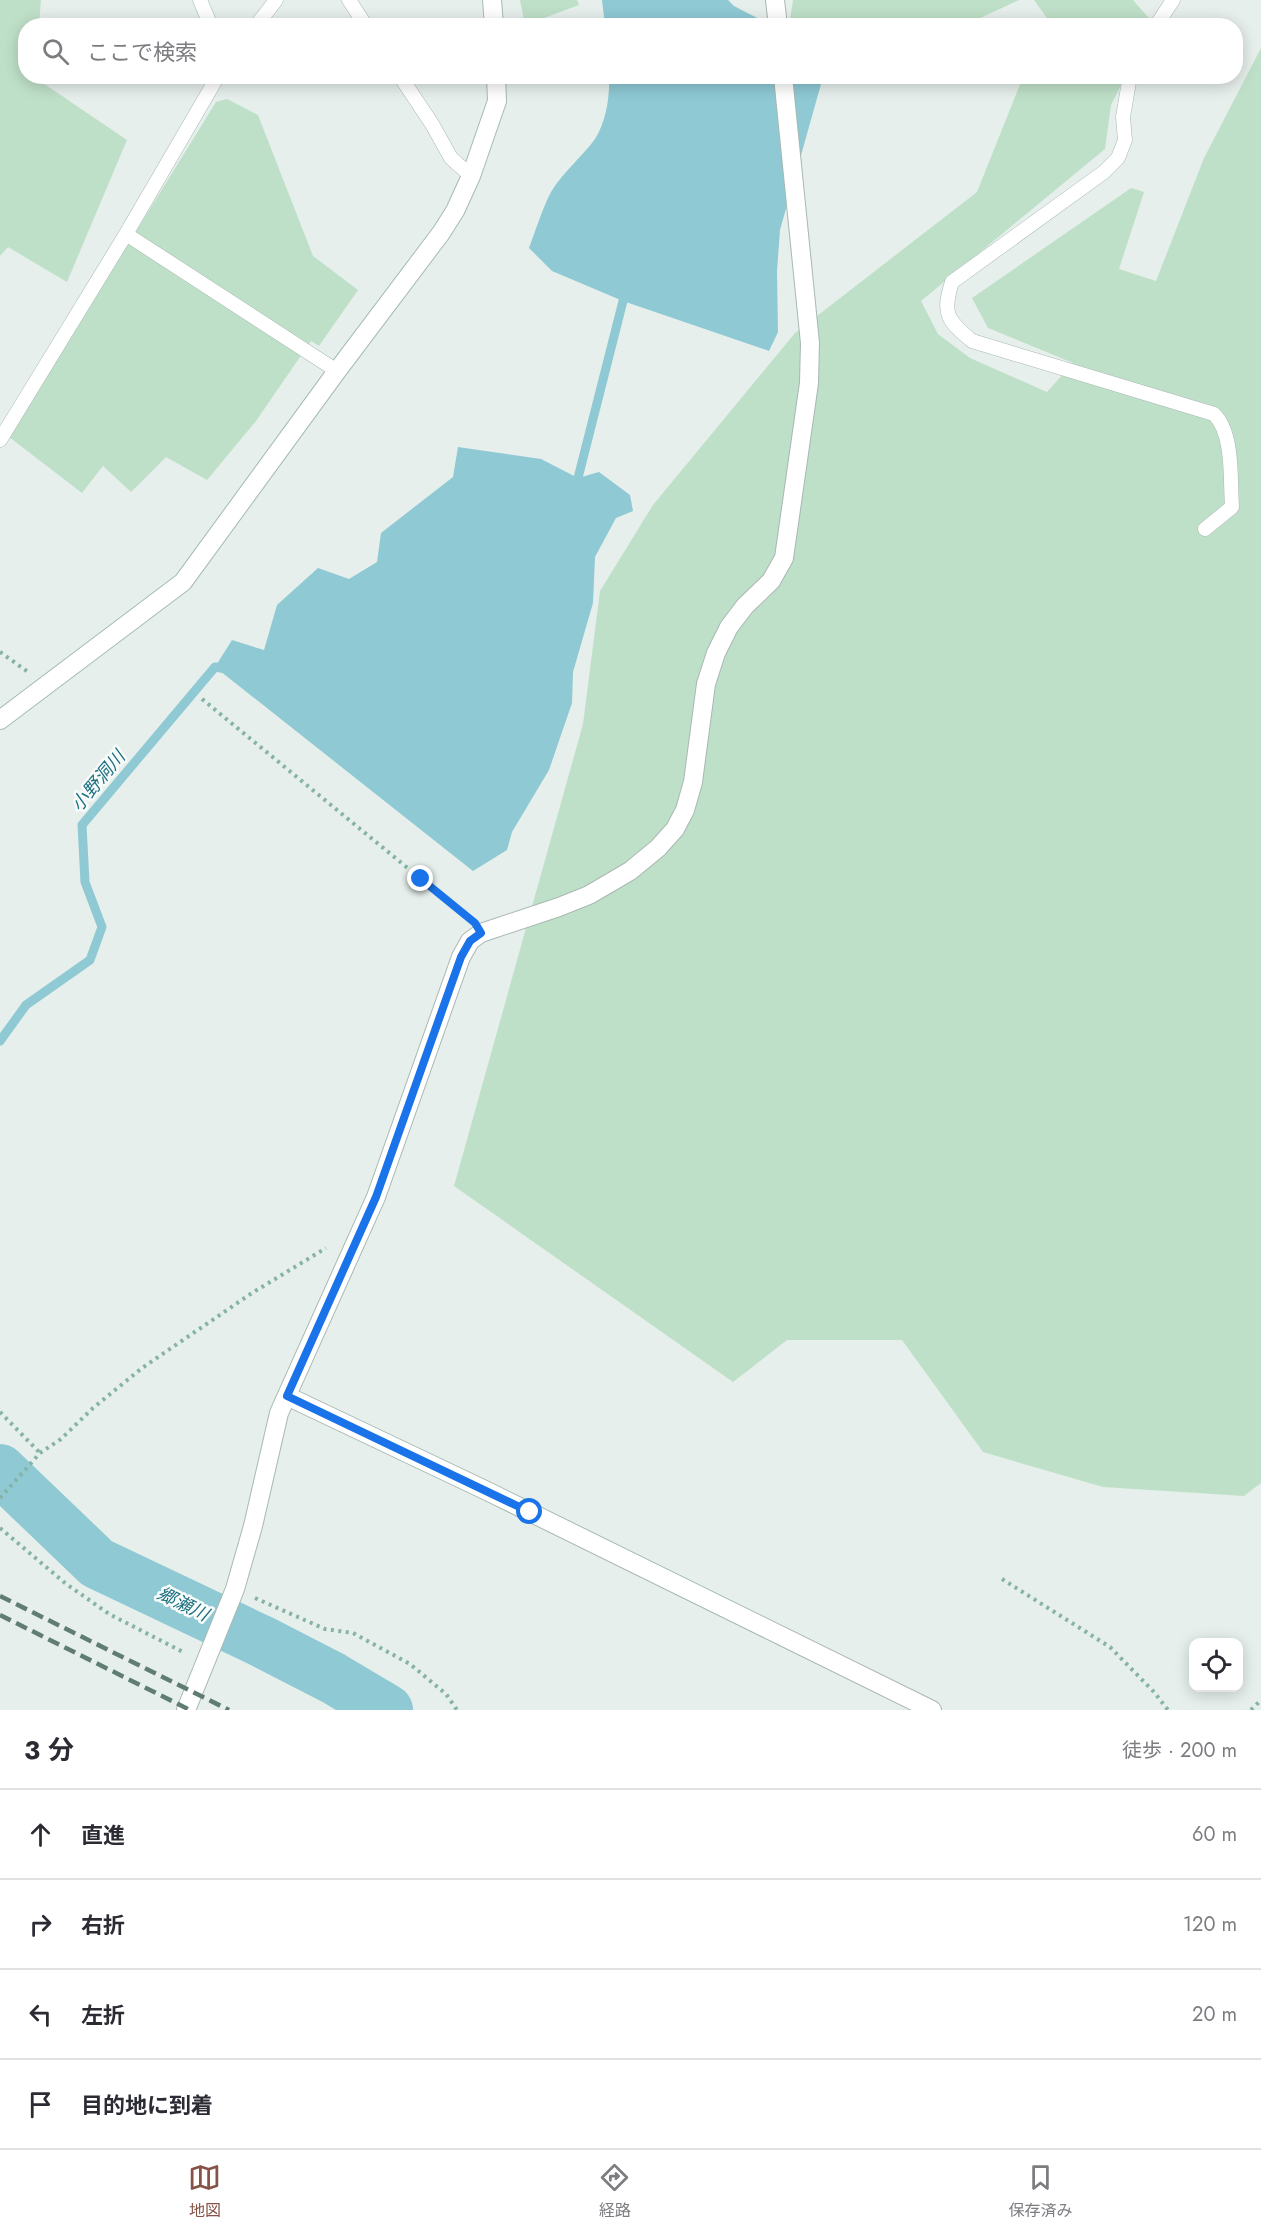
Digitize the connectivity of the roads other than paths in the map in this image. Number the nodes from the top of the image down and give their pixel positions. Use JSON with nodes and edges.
{"nodes":[{"id":1,"x":200,"y":0,"type":"edge"},
{"id":2,"x":276,"y":0,"type":"edge"},
{"id":3,"x":349,"y":0,"type":"edge"},
{"id":4,"x":492,"y":0,"type":"edge"},
{"id":5,"x":1173,"y":0,"type":"edge"},
{"id":6,"x":776,"y":3,"type":"edge"},
{"id":7,"x":208,"y":18,"type":"edge"},
{"id":8,"x":262,"y":18,"type":"edge"},
{"id":9,"x":361,"y":18,"type":"edge"},
{"id":10,"x":493,"y":18,"type":"edge"},
{"id":11,"x":777,"y":18,"type":"edge"},
{"id":12,"x":1161,"y":18,"type":"edge"},
{"id":13,"x":213,"y":84,"type":"edge"},
{"id":14,"x":405,"y":84,"type":"edge"},
{"id":15,"x":496,"y":84,"type":"edge"},
{"id":16,"x":784,"y":84,"type":"edge"},
{"id":17,"x":1129,"y":84,"type":"edge"},
{"id":18,"x":471,"y":176,"type":"junction"},
{"id":19,"x":126,"y":234,"type":"junction"},
{"id":20,"x":337,"y":371,"type":"junction"},
{"id":21,"x":0,"y":440,"type":"edge"},
{"id":22,"x":1205,"y":529,"type":"dead end"},
{"id":23,"x":0,"y":720,"type":"edge"},
{"id":24,"x":287,"y":1396,"type":"junction"},
{"id":25,"x":186,"y":1710,"type":"edge"},
{"id":26,"x":932,"y":1710,"type":"edge"}],
"edges":[{"from":1,"to":7,"type":"lane"},
{"from":2,"to":8,"type":"lane"},
{"from":3,"to":9,"type":"lane"},
{"from":4,"to":10,"type":"street"},
{"from":5,"to":12,"type":"lane"},
{"from":6,"to":11,"type":"street"},
{"from":13,"to":19,"type":"lane"},
{"from":14,"to":18,"type":"lane"},
{"from":15,"to":18,"type":"street"},
{"from":16,"to":24,"type":"street"},
{"from":17,"to":22,"type":"lane"},
{"from":18,"to":20,"type":"street"},
{"from":19,"to":20,"type":"lane"},
{"from":19,"to":21,"type":"lane"},
{"from":20,"to":23,"type":"street"},
{"from":24,"to":25,"type":"street"},
{"from":24,"to":26,"type":"street"}]}
